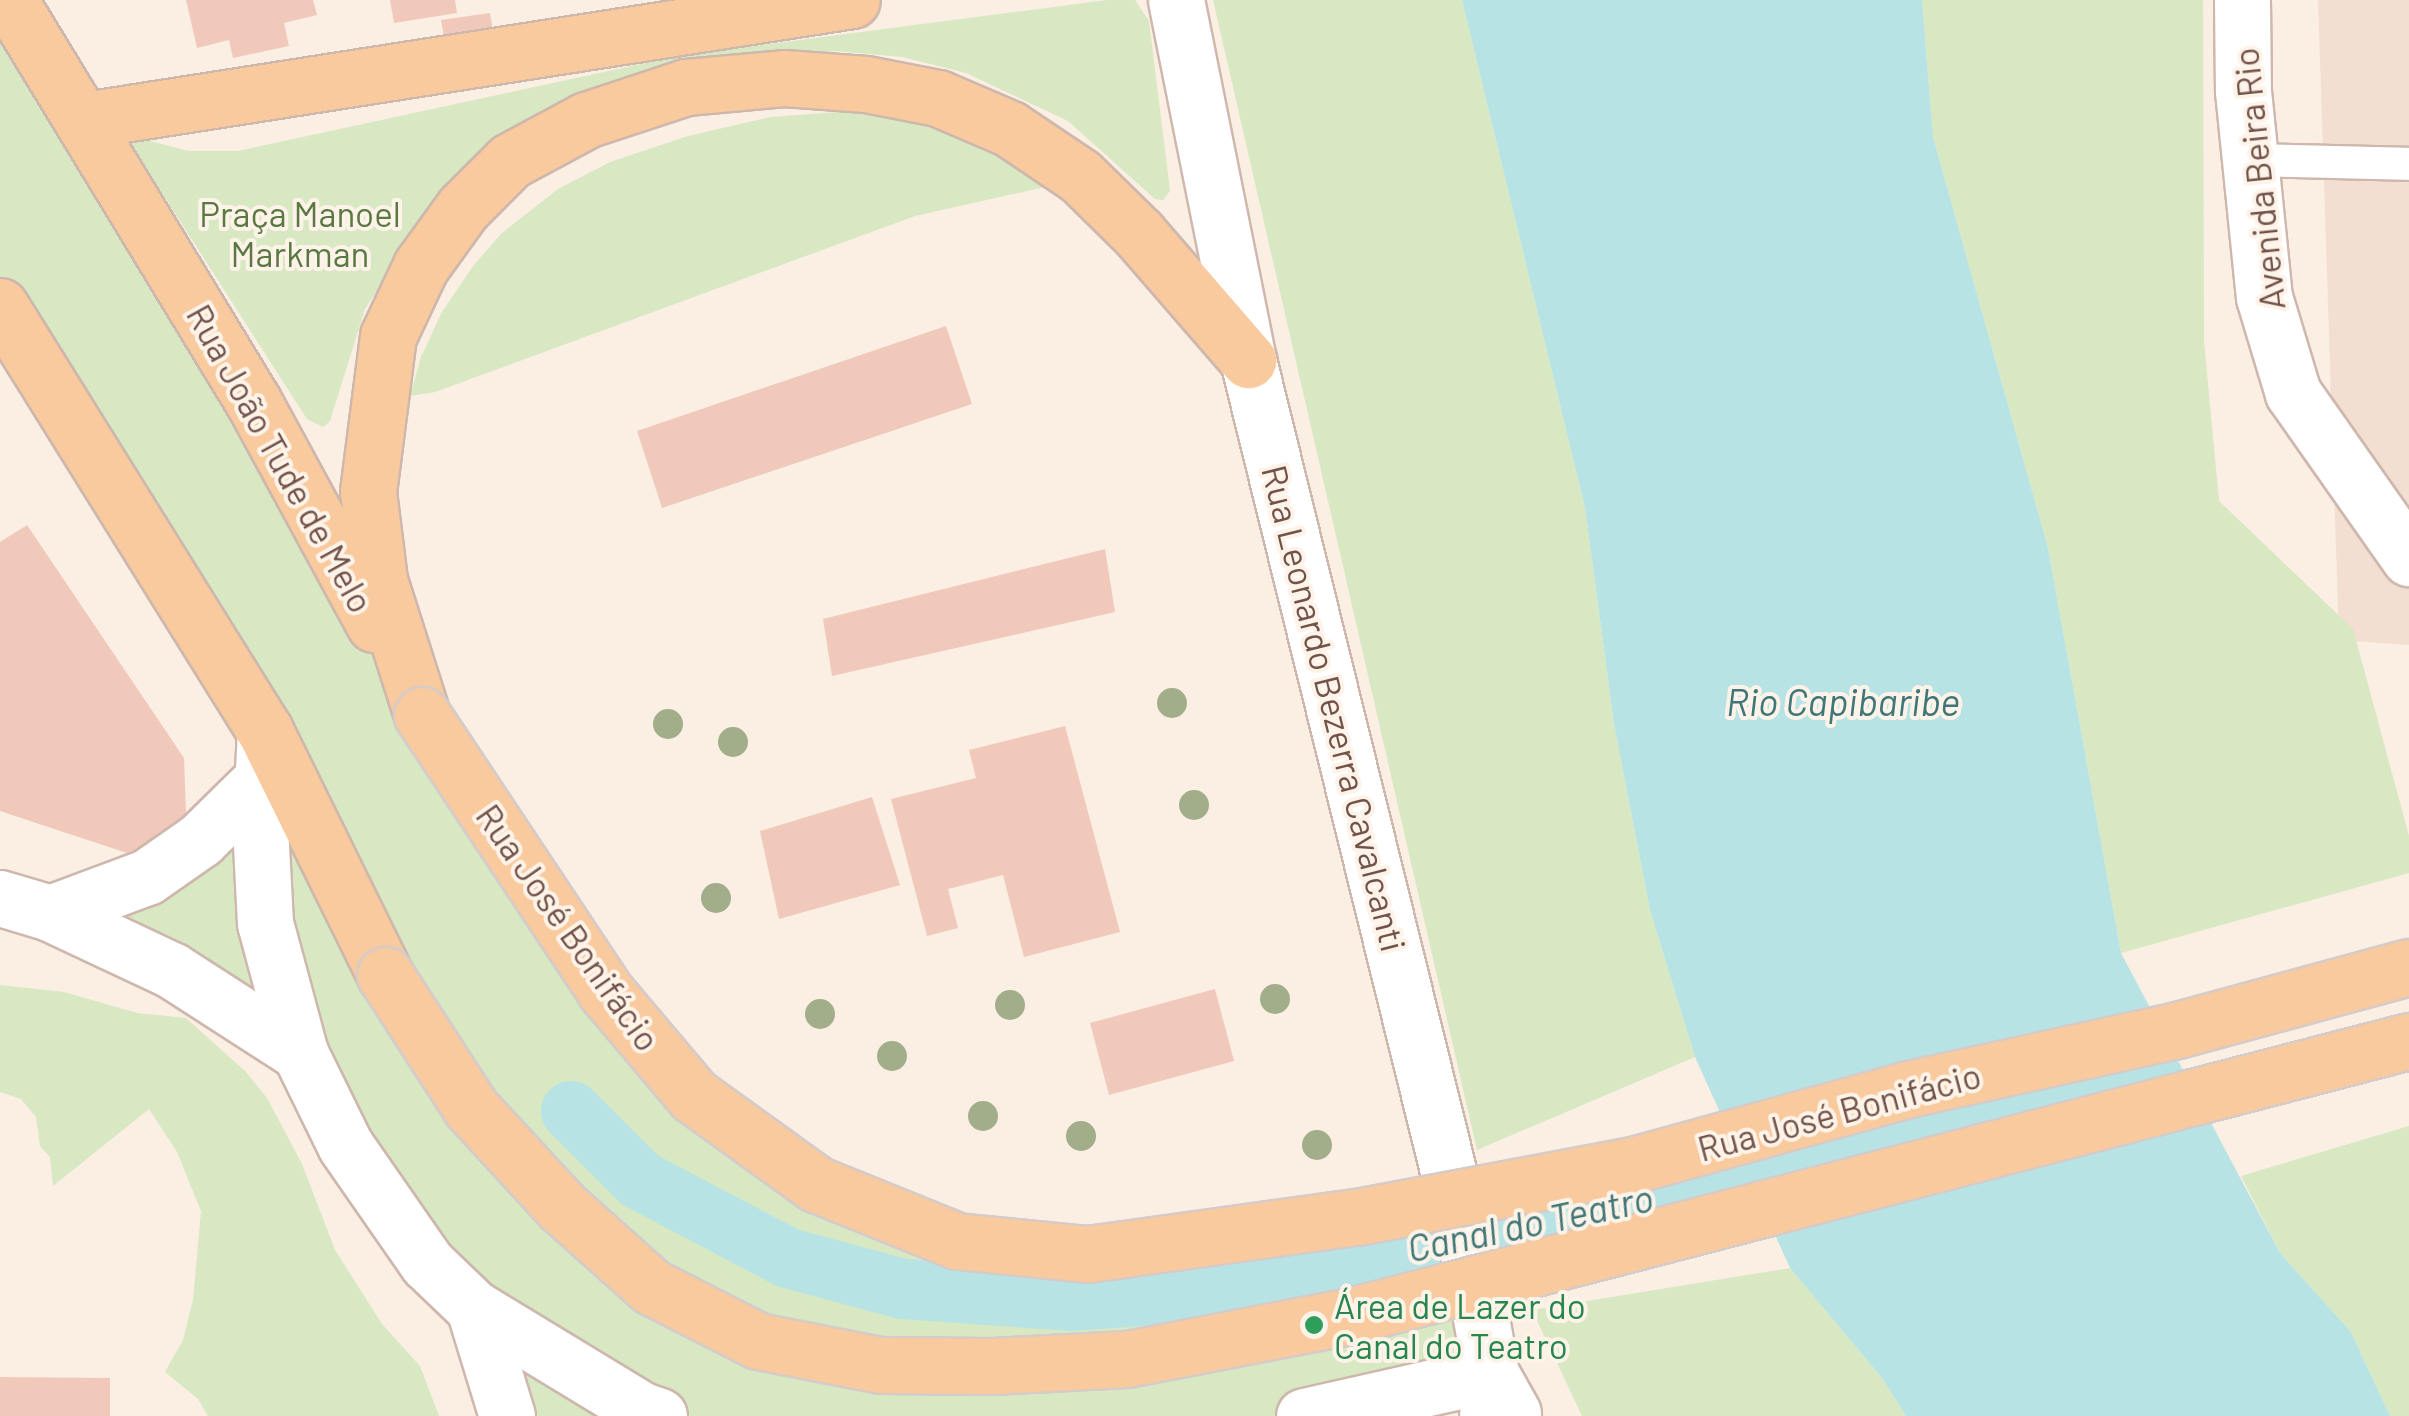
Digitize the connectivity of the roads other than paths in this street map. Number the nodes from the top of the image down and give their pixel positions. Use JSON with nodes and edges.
{"nodes":[{"id":1,"x":9,"y":0,"type":"edge"},
{"id":2,"x":852,"y":0,"type":"edge"},
{"id":3,"x":1176,"y":0,"type":"edge"},
{"id":4,"x":2242,"y":0,"type":"edge"},
{"id":5,"x":85,"y":120,"type":"junction"},
{"id":6,"x":2248,"y":160,"type":"junction"},
{"id":7,"x":2409,"y":164,"type":"edge"},
{"id":8,"x":0,"y":306,"type":"edge"},
{"id":9,"x":1248,"y":360,"type":"junction"},
{"id":10,"x":2409,"y":558,"type":"edge"},
{"id":11,"x":422,"y":715,"type":"junction"},
{"id":12,"x":264,"y":755,"type":"junction"},
{"id":13,"x":25,"y":905,"type":"edge"},
{"id":14,"x":2409,"y":967,"type":"edge"},
{"id":15,"x":2409,"y":1041,"type":"edge"},
{"id":16,"x":300,"y":1053,"type":"junction"},
{"id":17,"x":474,"y":1308,"type":"junction"},
{"id":18,"x":1497,"y":1402,"type":"edge"},
{"id":19,"x":507,"y":1416,"type":"edge"},
{"id":20,"x":659,"y":1416,"type":"edge"},
{"id":21,"x":1304,"y":1416,"type":"edge"}],
"edges":[{"from":1,"to":5,"type":"main road","name":"Rua João Tude de Melo"},
{"from":2,"to":5,"type":"main road"},
{"from":3,"to":9,"type":"street","name":"Rua Leonardo Bezerra Cavalcanti"},
{"from":4,"to":6,"type":"street","name":"Avenida Beira Rio"},
{"from":5,"to":11,"type":"main road","name":"Rua João Tude de Melo"},
{"from":6,"to":7,"type":"lane"},
{"from":6,"to":10,"type":"street","name":"Avenida Beira Rio"},
{"from":8,"to":12,"type":"main road"},
{"from":9,"to":11,"type":"main road"},
{"from":9,"to":18,"type":"street","name":"Rua Leonardo Bezerra Cavalcanti"},
{"from":11,"to":14,"type":"main road","name":"Rua José Bonifácio","bridge":true},
{"from":12,"to":13,"type":"street"},
{"from":12,"to":15,"type":"main road","bridge":true},
{"from":12,"to":16,"type":"street"},
{"from":13,"to":16,"type":"street"},
{"from":16,"to":17,"type":"street"},
{"from":17,"to":19,"type":"street"},
{"from":17,"to":20,"type":"street"},
{"from":18,"to":21,"type":"street"}]}
